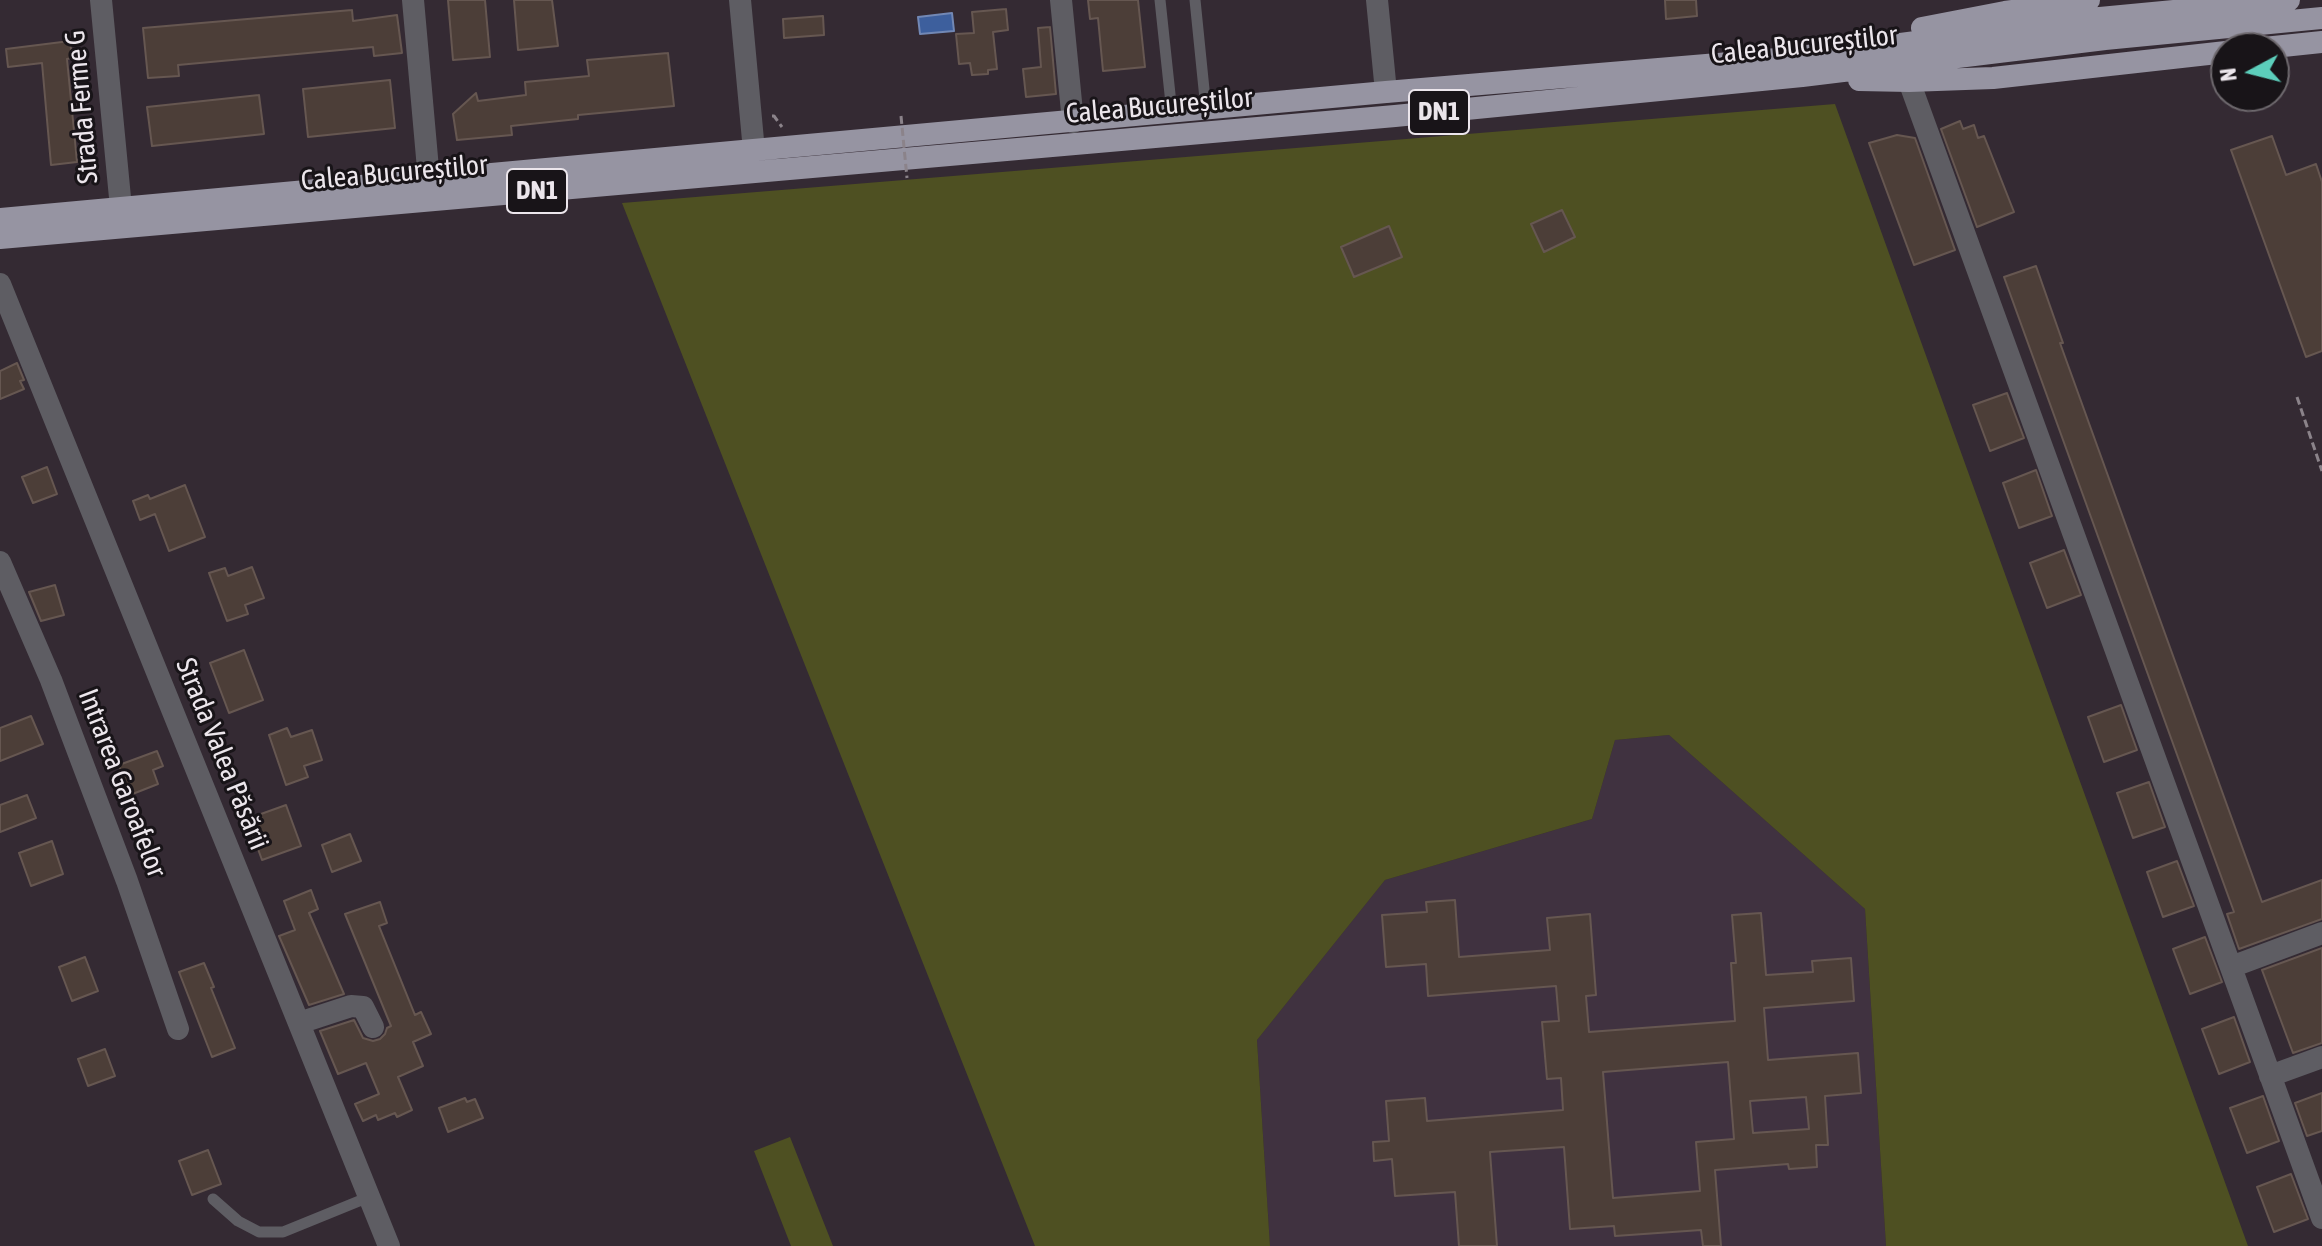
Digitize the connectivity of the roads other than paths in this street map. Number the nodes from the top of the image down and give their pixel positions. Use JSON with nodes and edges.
{"nodes":[{"id":1,"x":101,"y":0,"type":"edge"},
{"id":2,"x":413,"y":0,"type":"edge"},
{"id":3,"x":740,"y":0,"type":"edge"},
{"id":4,"x":1061,"y":0,"type":"edge"},
{"id":5,"x":1160,"y":0,"type":"edge"},
{"id":6,"x":1195,"y":0,"type":"edge"},
{"id":7,"x":1377,"y":0,"type":"edge"},
{"id":8,"x":2289,"y":0,"type":"edge"},
{"id":9,"x":2322,"y":18,"type":"edge"},
{"id":10,"x":2098,"y":19,"type":"edge"},
{"id":11,"x":2322,"y":42,"type":"edge"},
{"id":12,"x":2290,"y":45,"type":"edge"},
{"id":13,"x":2210,"y":54,"type":"edge"},
{"id":14,"x":1802,"y":67,"type":"junction"},
{"id":15,"x":1909,"y":81,"type":"junction"},
{"id":16,"x":1386,"y":92,"type":"junction"},
{"id":17,"x":1206,"y":109,"type":"junction"},
{"id":18,"x":1172,"y":113,"type":"junction"},
{"id":19,"x":1073,"y":122,"type":"junction"},
{"id":20,"x":754,"y":151,"type":"junction"},
{"id":21,"x":429,"y":180,"type":"junction"},
{"id":22,"x":121,"y":208,"type":"junction"},
{"id":23,"x":0,"y":219,"type":"edge"},
{"id":24,"x":0,"y":238,"type":"edge"},
{"id":25,"x":0,"y":284,"type":"edge"},
{"id":26,"x":0,"y":562,"type":"edge"},
{"id":27,"x":2322,"y":933,"type":"edge"},
{"id":28,"x":2231,"y":967,"type":"junction"},
{"id":29,"x":299,"y":1023,"type":"junction"},
{"id":30,"x":373,"y":1027,"type":"dead end"},
{"id":31,"x":178,"y":1029,"type":"dead end"},
{"id":32,"x":2322,"y":1057,"type":"edge"},
{"id":33,"x":2270,"y":1076,"type":"junction"},
{"id":34,"x":369,"y":1197,"type":"junction"},
{"id":35,"x":213,"y":1199,"type":"dead end"},
{"id":36,"x":2322,"y":1218,"type":"edge"},
{"id":37,"x":389,"y":1246,"type":"edge"}],
"edges":[{"from":1,"to":22,"type":"street","name":"Strada Ferme G"},
{"from":2,"to":21,"type":"street"},
{"from":3,"to":20,"type":"street"},
{"from":4,"to":19,"type":"street"},
{"from":5,"to":18,"type":"lane"},
{"from":6,"to":17,"type":"lane"},
{"from":7,"to":16,"type":"street"},
{"from":8,"to":10,"type":"highway","name":"Calea Bucureștilor","number":"DN1"},
{"from":9,"to":10,"type":"highway","name":"Calea Bucureștilor","number":"DN1"},
{"from":10,"to":14,"type":"highway","name":"Calea Bucureștilor","number":"DN1"},
{"from":11,"to":12,"type":"highway"},
{"from":13,"to":15,"type":"highway","number":"DN1"},
{"from":14,"to":15,"type":"highway","number":"DN1"},
{"from":14,"to":16,"type":"highway","name":"Calea Bucureștilor","number":"DN1"},
{"from":14,"to":24,"type":"highway","name":"Calea Bucureștilor","number":"DN1"},
{"from":15,"to":28,"type":"street"},
{"from":16,"to":17,"type":"highway","name":"Calea Bucureștilor","number":"DN1"},
{"from":17,"to":18,"type":"highway","name":"Calea Bucureștilor","number":"DN1"},
{"from":18,"to":19,"type":"highway","name":"Calea Bucureștilor","number":"DN1"},
{"from":19,"to":20,"type":"highway","name":"Calea Bucureștilor","number":"DN1"},
{"from":20,"to":21,"type":"highway","name":"Calea Bucureștilor","number":"DN1"},
{"from":21,"to":22,"type":"highway","name":"Calea Bucureștilor","number":"DN1"},
{"from":22,"to":23,"type":"highway","name":"Calea Bucureștilor","number":"DN1"},
{"from":25,"to":29,"type":"street","name":"Strada Valea Păsării"},
{"from":26,"to":31,"type":"street","name":"Intrarea Garoafelor"},
{"from":27,"to":28,"type":"street"},
{"from":28,"to":33,"type":"street"},
{"from":29,"to":30,"type":"street"},
{"from":29,"to":34,"type":"street","name":"Strada Valea Păsării"},
{"from":32,"to":33,"type":"street"},
{"from":33,"to":36,"type":"street"},
{"from":34,"to":35,"type":"lane"},
{"from":34,"to":37,"type":"street","name":"Strada Valea Păsării"}]}
